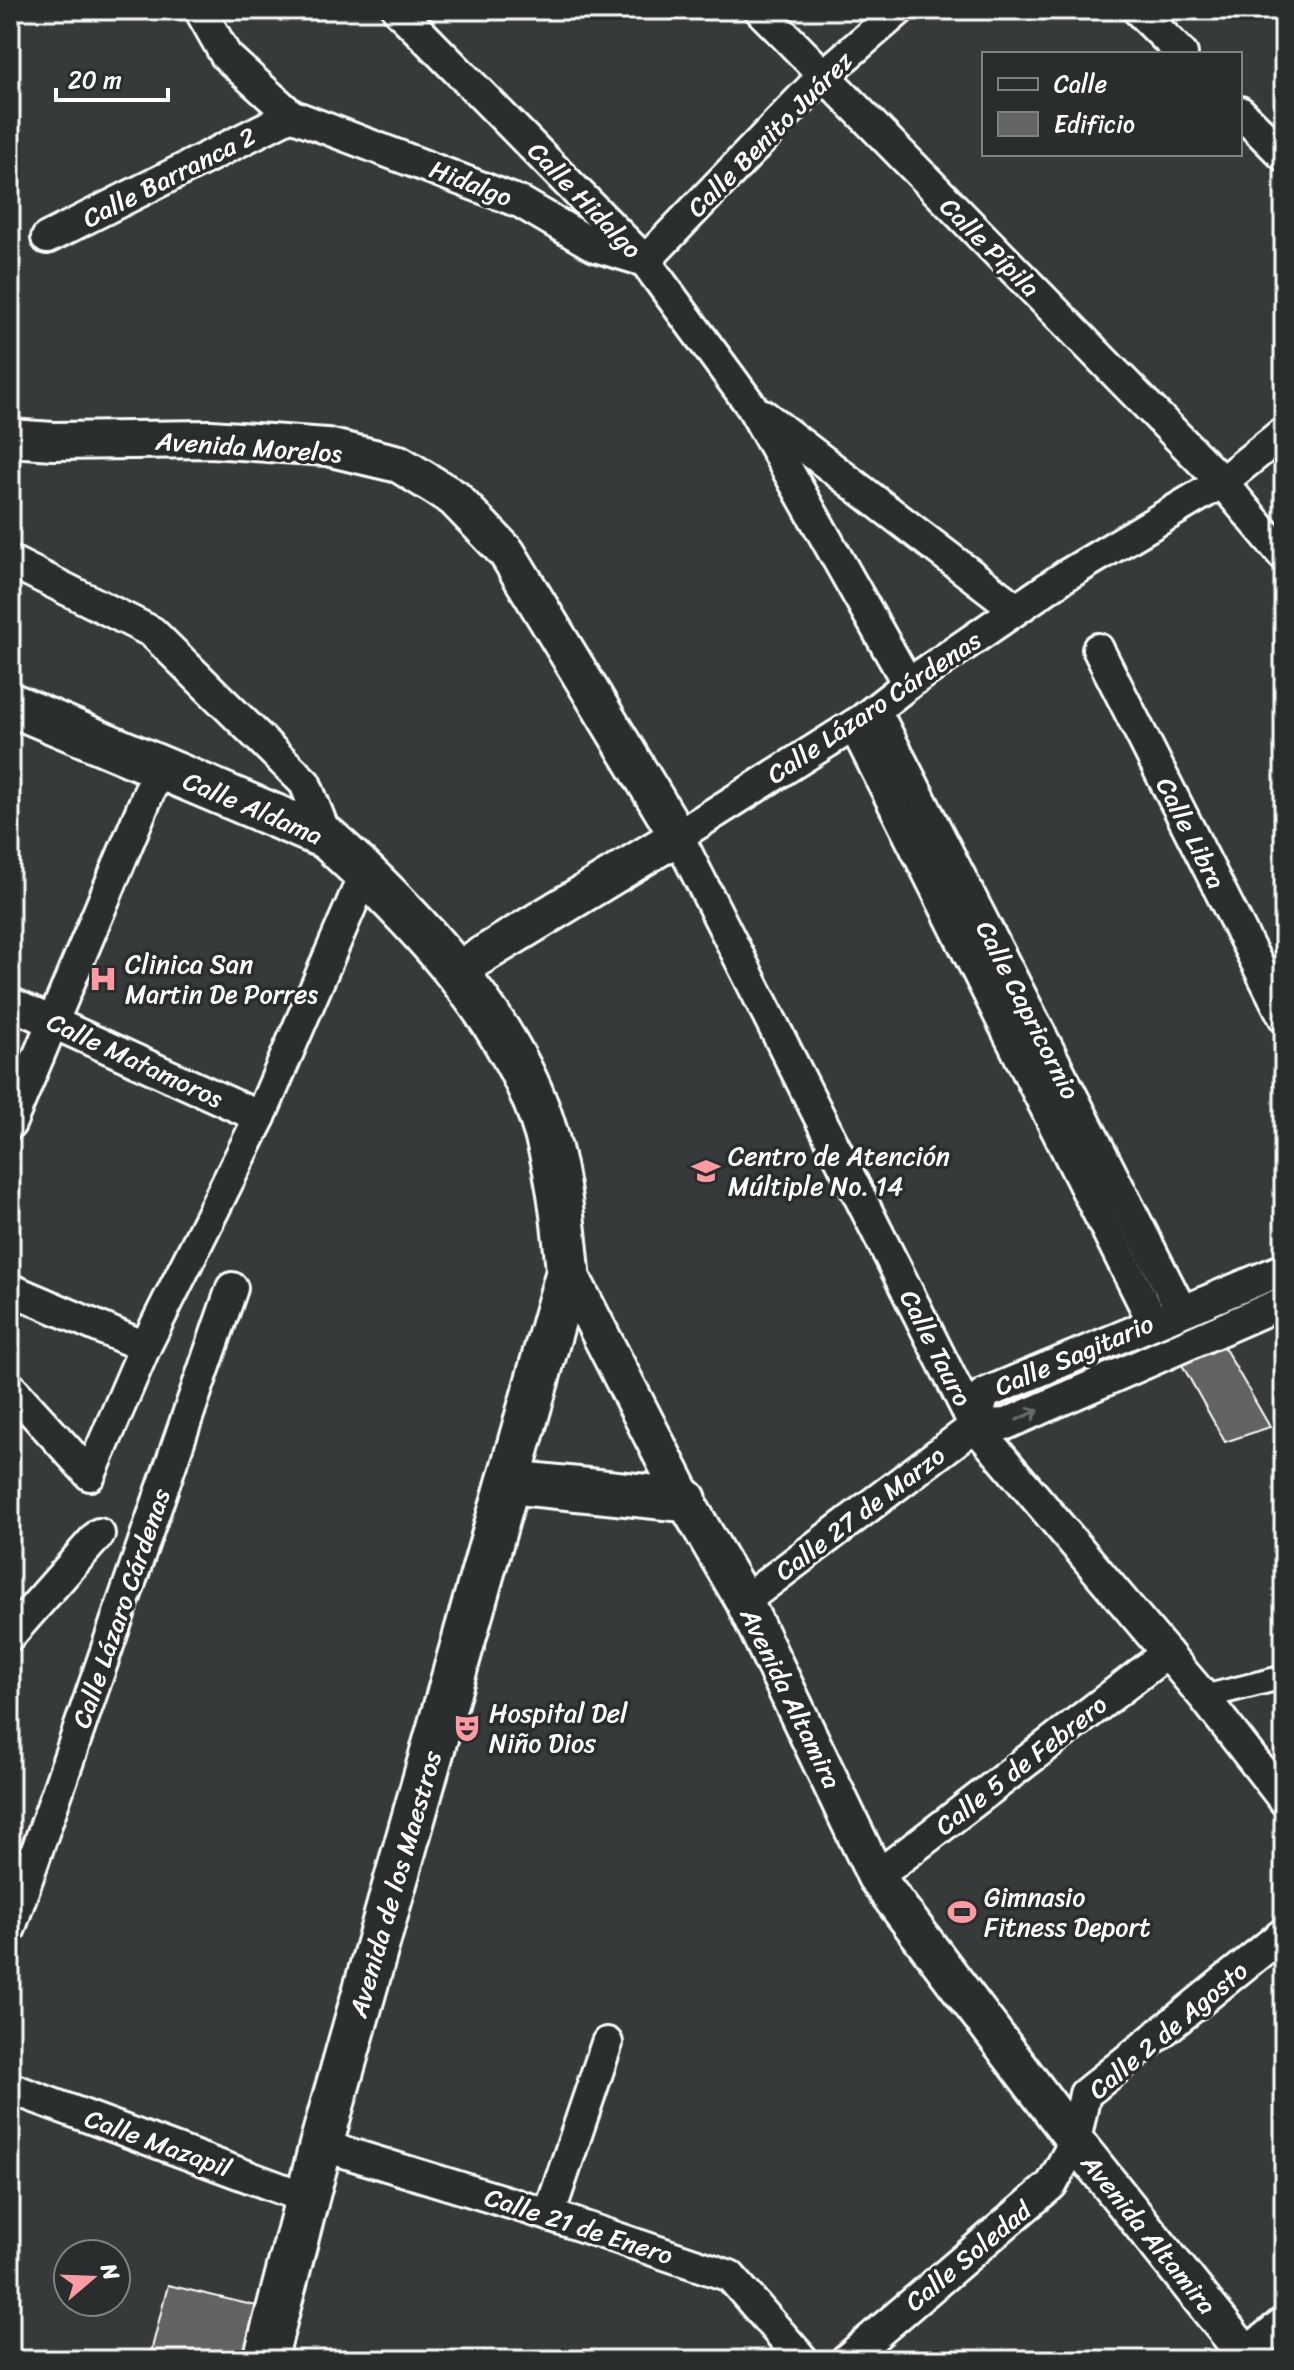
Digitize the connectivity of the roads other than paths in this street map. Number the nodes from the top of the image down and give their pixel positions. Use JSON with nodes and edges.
{"nodes":[{"id":1,"x":200,"y":10,"type":"edge"},
{"id":2,"x":398,"y":10,"type":"edge"},
{"id":3,"x":760,"y":10,"type":"edge"},
{"id":4,"x":899,"y":10,"type":"edge"},
{"id":5,"x":1138,"y":10,"type":"edge"},
{"id":6,"x":1180,"y":52,"type":"edge"},
{"id":7,"x":823,"y":76,"type":"junction"},
{"id":8,"x":1242,"y":114,"type":"edge"},
{"id":9,"x":291,"y":115,"type":"junction"},
{"id":10,"x":1284,"y":156,"type":"edge"},
{"id":11,"x":47,"y":238,"type":"dead end"},
{"id":12,"x":645,"y":261,"type":"junction"},
{"id":13,"x":752,"y":407,"type":"junction"},
{"id":14,"x":1284,"y":432,"type":"edge"},
{"id":15,"x":10,"y":438,"type":"edge"},
{"id":16,"x":1222,"y":482,"type":"junction"},
{"id":17,"x":1284,"y":556,"type":"edge"},
{"id":18,"x":10,"y":561,"type":"edge"},
{"id":19,"x":1016,"y":609,"type":"junction"},
{"id":20,"x":1098,"y":649,"type":"dead end"},
{"id":21,"x":908,"y":684,"type":"junction"},
{"id":22,"x":10,"y":704,"type":"edge"},
{"id":23,"x":864,"y":718,"type":"junction"},
{"id":24,"x":159,"y":768,"type":"junction"},
{"id":25,"x":678,"y":836,"type":"junction"},
{"id":26,"x":327,"y":838,"type":"junction"},
{"id":27,"x":365,"y":873,"type":"junction"},
{"id":28,"x":456,"y":971,"type":"junction"},
{"id":29,"x":10,"y":1003,"type":"edge"},
{"id":30,"x":1284,"y":1017,"type":"edge"},
{"id":31,"x":51,"y":1022,"type":"junction"},
{"id":32,"x":260,"y":1117,"type":"junction"},
{"id":33,"x":10,"y":1124,"type":"edge"},
{"id":34,"x":1284,"y":1269,"type":"edge"},
{"id":35,"x":568,"y":1271,"type":"junction"},
{"id":36,"x":232,"y":1288,"type":"dead end"},
{"id":37,"x":10,"y":1289,"type":"edge"},
{"id":38,"x":1284,"y":1302,"type":"edge"},
{"id":39,"x":1181,"y":1310,"type":"junction"},
{"id":40,"x":1153,"y":1322,"type":"junction"},
{"id":41,"x":145,"y":1347,"type":"junction"},
{"id":42,"x":10,"y":1387,"type":"edge"},
{"id":43,"x":975,"y":1426,"type":"junction"},
{"id":44,"x":509,"y":1482,"type":"junction"},
{"id":45,"x":685,"y":1500,"type":"junction"},
{"id":46,"x":99,"y":1534,"type":"dead end"},
{"id":47,"x":744,"y":1601,"type":"junction"},
{"id":48,"x":10,"y":1635,"type":"edge"},
{"id":49,"x":1167,"y":1653,"type":"junction"},
{"id":50,"x":1284,"y":1677,"type":"edge"},
{"id":51,"x":1204,"y":1697,"type":"junction"},
{"id":52,"x":1284,"y":1800,"type":"edge"},
{"id":53,"x":876,"y":1877,"type":"junction"},
{"id":54,"x":10,"y":1928,"type":"edge"},
{"id":55,"x":1284,"y":1933,"type":"edge"},
{"id":56,"x":607,"y":2043,"type":"dead end"},
{"id":57,"x":10,"y":2088,"type":"edge"},
{"id":58,"x":1075,"y":2141,"type":"junction"},
{"id":59,"x":321,"y":2145,"type":"junction"},
{"id":60,"x":306,"y":2198,"type":"junction"},
{"id":61,"x":549,"y":2215,"type":"junction"},
{"id":62,"x":1284,"y":2322,"type":"edge"},
{"id":63,"x":1247,"y":2357,"type":"edge"},
{"id":64,"x":265,"y":2360,"type":"edge"},
{"id":65,"x":803,"y":2360,"type":"edge"},
{"id":66,"x":846,"y":2360,"type":"edge"}],
"edges":[{"from":1,"to":9,"type":"street"},
{"from":2,"to":12,"type":"street","name":"Calle Hidalgo"},
{"from":3,"to":7,"type":"street","name":"Calle Pípila"},
{"from":4,"to":7,"type":"street","name":"Calle Benito Juárez"},
{"from":5,"to":6,"type":"street"},
{"from":7,"to":12,"type":"street","name":"Calle Benito Juárez"},
{"from":7,"to":16,"type":"street","name":"Calle Pípila"},
{"from":8,"to":10,"type":"street"},
{"from":9,"to":11,"type":"street","name":"Calle Barranca 2"},
{"from":9,"to":12,"type":"street","name":"Hidalgo"},
{"from":12,"to":13,"type":"street","name":"Calle Hidalgo"},
{"from":13,"to":19,"type":"street","name":"Calle Hidalgo"},
{"from":13,"to":21,"type":"street","name":"Calle Hidalgo"},
{"from":14,"to":16,"type":"street","name":"Calle Lázaro Cárdenas"},
{"from":15,"to":25,"type":"street","name":"Avenida Morelos"},
{"from":16,"to":17,"type":"street","name":"Calle Pípila"},
{"from":16,"to":19,"type":"street","name":"Calle Lázaro Cárdenas"},
{"from":18,"to":26,"type":"street"},
{"from":19,"to":21,"type":"street","name":"Calle Lázaro Cárdenas"},
{"from":20,"to":30,"type":"street","name":"Calle Libra"},
{"from":21,"to":23,"type":"street","name":"Calle Lázaro Cárdenas"},
{"from":22,"to":24,"type":"main road","name":"Calle Aldama"},
{"from":23,"to":25,"type":"street","name":"Calle Lázaro Cárdenas"},
{"from":23,"to":39,"type":"street","name":"Calle Capricornio"},
{"from":23,"to":40,"type":"street","name":"Calle Capricornio"},
{"from":24,"to":26,"type":"main road","name":"Calle Aldama"},
{"from":24,"to":31,"type":"street"},
{"from":25,"to":28,"type":"street","name":"Calle Lázaro Cárdenas"},
{"from":25,"to":43,"type":"street","name":"Calle Tauro"},
{"from":26,"to":27,"type":"main road","name":"Calle Aldama"},
{"from":27,"to":28,"type":"main road","name":"Calle Aldama"},
{"from":27,"to":32,"type":"street"},
{"from":28,"to":35,"type":"main road","name":"Avenida Altamira"},
{"from":29,"to":31,"type":"street","name":"Calle Matamoros"},
{"from":31,"to":32,"type":"street","name":"Calle Matamoros"},
{"from":31,"to":33,"type":"street"},
{"from":32,"to":41,"type":"street"},
{"from":34,"to":39,"type":"street","name":"Calle Sagitario"},
{"from":35,"to":44,"type":"main road","name":"Avenida de los Maestros"},
{"from":35,"to":45,"type":"street","name":"Avenida Altamira"},
{"from":36,"to":54,"type":"street","name":"Calle Lázaro Cárdenas"},
{"from":37,"to":41,"type":"street"},
{"from":43,"to":38,"type":"street","name":"Calle Sagitario","one_way":true},
{"from":39,"to":40,"type":"street","name":"Calle Sagitario"},
{"from":40,"to":43,"type":"street","name":"Calle Sagitario"},
{"from":41,"to":42,"type":"street"},
{"from":43,"to":47,"type":"street","name":"Calle 27 de Marzo"},
{"from":43,"to":49,"type":"street","name":"Calle Tauro"},
{"from":44,"to":45,"type":"main road"},
{"from":44,"to":59,"type":"main road","name":"Avenida de los Maestros"},
{"from":45,"to":47,"type":"street","name":"Avenida Altamira"},
{"from":46,"to":48,"type":"street"},
{"from":47,"to":53,"type":"street","name":"Avenida Altamira"},
{"from":49,"to":51,"type":"street","name":"Calle Tauro"},
{"from":49,"to":53,"type":"street","name":"Calle 5 de Febrero"},
{"from":50,"to":51,"type":"street"},
{"from":51,"to":52,"type":"street","name":"Calle Tauro"},
{"from":53,"to":58,"type":"street","name":"Avenida Altamira"},
{"from":55,"to":58,"type":"street","name":"Calle 2 de Agosto"},
{"from":56,"to":61,"type":"street"},
{"from":57,"to":60,"type":"street","name":"Calle Mazapil"},
{"from":58,"to":63,"type":"street","name":"Avenida Altamira"},
{"from":58,"to":66,"type":"street","name":"Calle Soledad"},
{"from":59,"to":60,"type":"main road","name":"Avenida de los Maestros"},
{"from":59,"to":61,"type":"street","name":"Calle 21 de Enero"},
{"from":60,"to":64,"type":"main road","name":"Avenida de los Maestros"},
{"from":61,"to":65,"type":"street","name":"Calle 21 de Enero"},
{"from":62,"to":63,"type":"street"}]}
